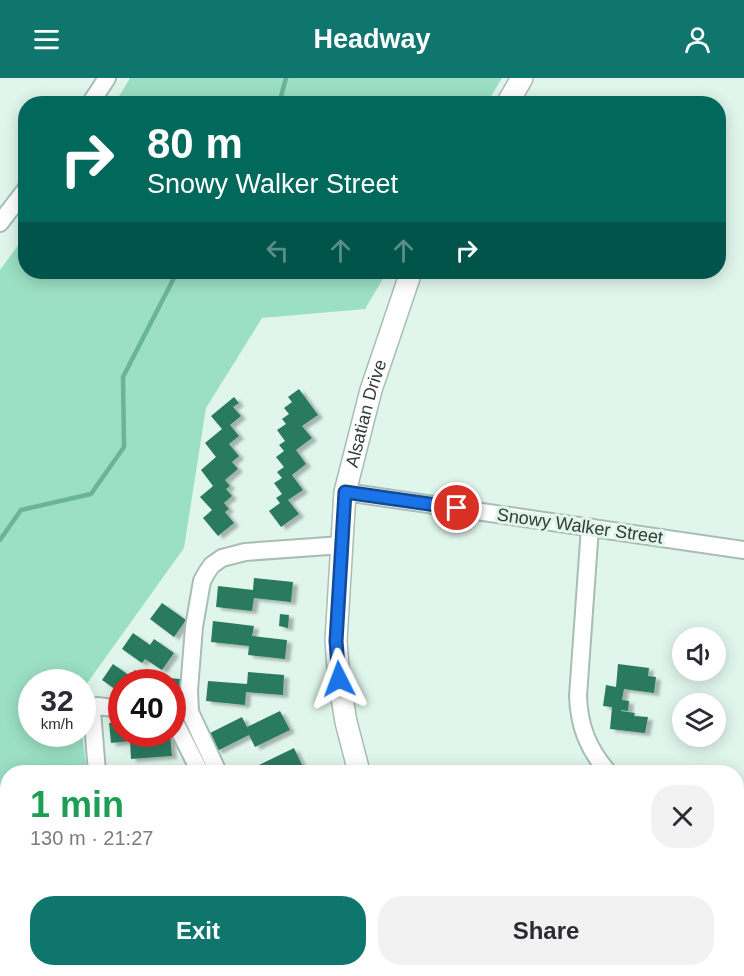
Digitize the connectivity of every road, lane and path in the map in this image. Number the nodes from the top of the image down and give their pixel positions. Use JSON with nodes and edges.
{"nodes":[{"id":1,"x":107,"y":78,"type":"edge"},
{"id":2,"x":522,"y":78,"type":"edge"},
{"id":3,"x":95,"y":96,"type":"edge"},
{"id":4,"x":512,"y":96,"type":"edge"},
{"id":5,"x":18,"y":199,"type":"edge"},
{"id":6,"x":0,"y":223,"type":"edge"},
{"id":7,"x":409,"y":279,"type":"edge"},
{"id":8,"x":345,"y":492,"type":"junction"},
{"id":9,"x":590,"y":527,"type":"junction"},
{"id":10,"x":342,"y":545,"type":"junction"},
{"id":11,"x":742,"y":546,"type":"edge"},
{"id":12,"x":108,"y":707,"type":"edge"},
{"id":13,"x":186,"y":743,"type":"edge"},
{"id":14,"x":96,"y":765,"type":"edge"},
{"id":15,"x":197,"y":765,"type":"edge"},
{"id":16,"x":215,"y":765,"type":"edge"},
{"id":17,"x":357,"y":765,"type":"edge"},
{"id":18,"x":602,"y":765,"type":"edge"}],
"edges":[{"from":1,"to":3,"type":"street"},
{"from":2,"to":4,"type":"street"},
{"from":5,"to":6,"type":"street"},
{"from":7,"to":8,"type":"street","name":"Alsatian Drive"},
{"from":8,"to":9,"type":"street","name":"Snowy Walker Street"},
{"from":8,"to":10,"type":"street","name":"Alsatian Drive"},
{"from":9,"to":11,"type":"street","name":"Snowy Walker Street"},
{"from":9,"to":18,"type":"street"},
{"from":10,"to":16,"type":"street"},
{"from":10,"to":17,"type":"street","name":"Alsatian Drive"},
{"from":12,"to":14,"type":"street"},
{"from":13,"to":15,"type":"street"}]}
